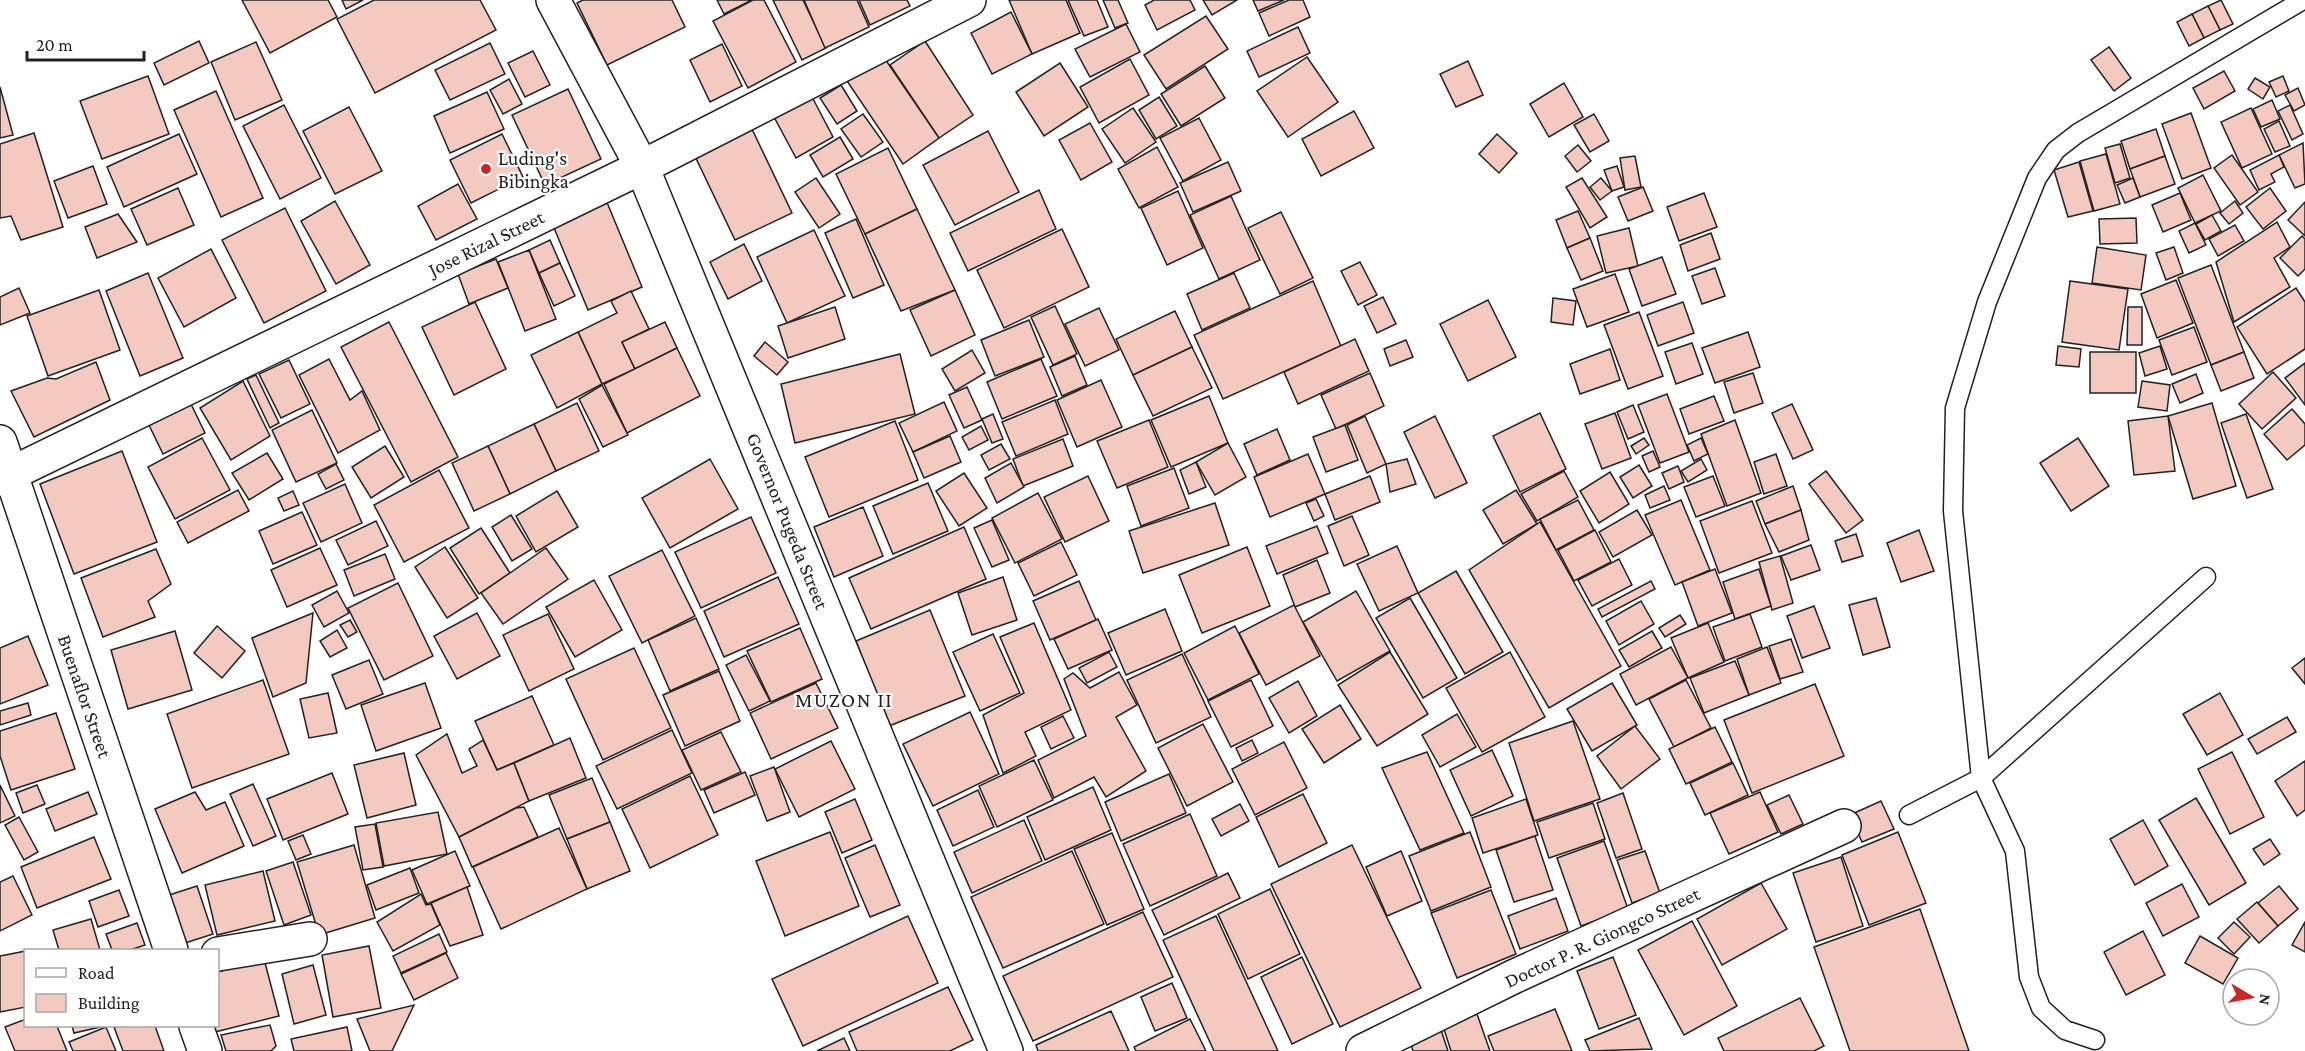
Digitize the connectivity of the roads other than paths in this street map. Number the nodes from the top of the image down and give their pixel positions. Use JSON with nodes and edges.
{"nodes":[{"id":1,"x":553,"y":0,"type":"edge"},
{"id":2,"x":969,"y":0,"type":"edge"},
{"id":3,"x":2303,"y":0,"type":"edge"},
{"id":4,"x":642,"y":167,"type":"junction"},
{"id":5,"x":0,"y":441,"type":"edge"},
{"id":6,"x":5,"y":476,"type":"edge"},
{"id":7,"x":2206,"y":577,"type":"dead end"},
{"id":8,"x":1980,"y":778,"type":"junction"},
{"id":9,"x":1909,"y":815,"type":"dead end"},
{"id":10,"x":1844,"y":826,"type":"dead end"},
{"id":11,"x":310,"y":939,"type":"dead end"},
{"id":12,"x":170,"y":949,"type":"edge"},
{"id":13,"x":219,"y":954,"type":"edge"},
{"id":14,"x":196,"y":1027,"type":"edge"},
{"id":15,"x":2095,"y":1040,"type":"dead end"},
{"id":16,"x":205,"y":1051,"type":"edge"},
{"id":17,"x":1006,"y":1051,"type":"edge"},
{"id":18,"x":1363,"y":1051,"type":"edge"}],
"edges":[{"from":1,"to":4,"type":"street","name":"Governor Pugeda Street"},
{"from":2,"to":4,"type":"street","name":"Jose Rizal Street"},
{"from":3,"to":8,"type":"lane"},
{"from":4,"to":6,"type":"street","name":"Jose Rizal Street"},
{"from":4,"to":17,"type":"street","name":"Governor Pugeda Street"},
{"from":5,"to":6,"type":"street","name":"Buenaflor Street"},
{"from":6,"to":12,"type":"street","name":"Buenaflor Street"},
{"from":7,"to":8,"type":"lane"},
{"from":8,"to":9,"type":"lane"},
{"from":8,"to":15,"type":"lane"},
{"from":10,"to":18,"type":"street","name":"Doctor P. R. Giongco Street"},
{"from":11,"to":13,"type":"street"},
{"from":14,"to":16,"type":"street"}]}
